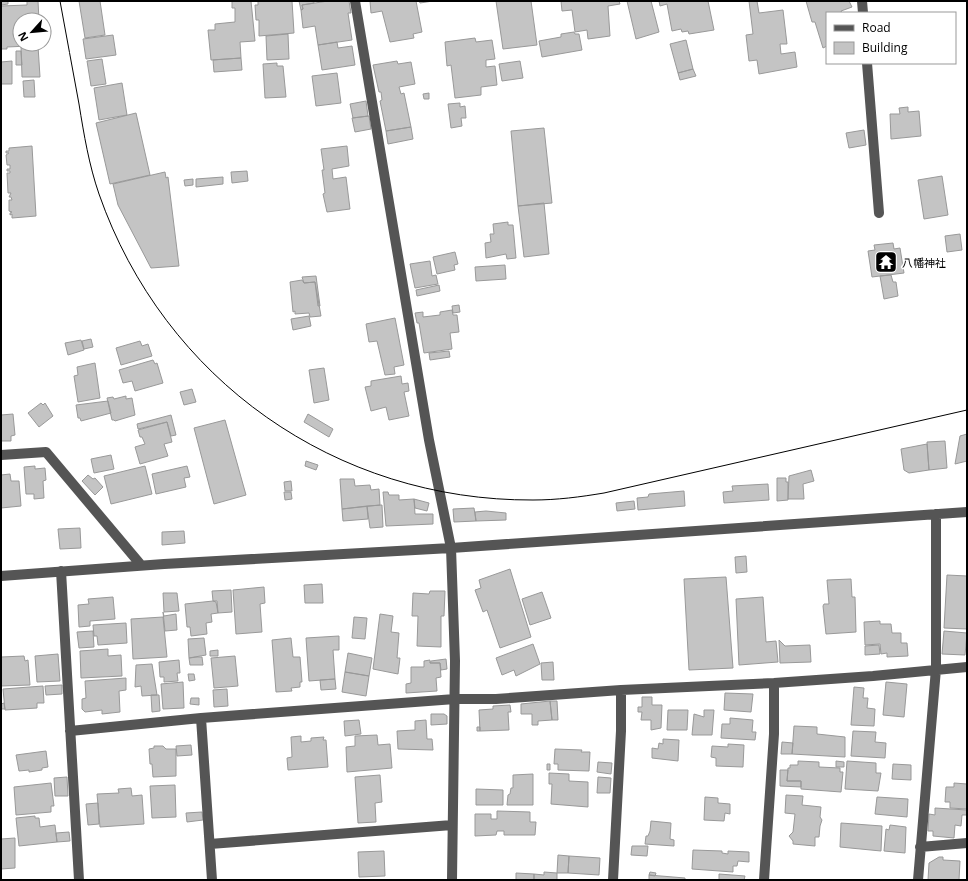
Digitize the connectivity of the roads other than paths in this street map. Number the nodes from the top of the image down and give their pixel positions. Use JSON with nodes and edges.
{"nodes":[{"id":1,"x":356,"y":1,"type":"edge"},
{"id":2,"x":862,"y":1,"type":"edge"},
{"id":3,"x":863,"y":12,"type":"edge"},
{"id":4,"x":867,"y":64,"type":"edge"},
{"id":5,"x":879,"y":213,"type":"dead end"},
{"id":6,"x":1,"y":455,"type":"edge"},
{"id":7,"x":967,"y":512,"type":"edge"},
{"id":8,"x":936,"y":514,"type":"junction"},
{"id":9,"x":451,"y":548,"type":"junction"},
{"id":10,"x":141,"y":565,"type":"junction"},
{"id":11,"x":61,"y":571,"type":"junction"},
{"id":12,"x":1,"y":576,"type":"edge"},
{"id":13,"x":967,"y":667,"type":"edge"},
{"id":14,"x":936,"y":669,"type":"junction"},
{"id":15,"x":774,"y":683,"type":"junction"},
{"id":16,"x":621,"y":690,"type":"junction"},
{"id":17,"x":455,"y":699,"type":"junction"},
{"id":18,"x":201,"y":718,"type":"junction"},
{"id":19,"x":70,"y":731,"type":"junction"},
{"id":20,"x":452,"y":825,"type":"junction"},
{"id":21,"x":210,"y":844,"type":"junction"},
{"id":22,"x":967,"y":844,"type":"edge"},
{"id":23,"x":920,"y":847,"type":"junction"},
{"id":24,"x":79,"y":880,"type":"edge"},
{"id":25,"x":212,"y":880,"type":"edge"},
{"id":26,"x":452,"y":880,"type":"edge"},
{"id":27,"x":613,"y":880,"type":"edge"},
{"id":28,"x":764,"y":880,"type":"edge"},
{"id":29,"x":918,"y":880,"type":"edge"}],
"edges":[{"from":1,"to":9,"type":"street"},
{"from":2,"to":3,"type":"street"},
{"from":4,"to":5,"type":"street"},
{"from":6,"to":10,"type":"street"},
{"from":7,"to":8,"type":"street"},
{"from":8,"to":9,"type":"street"},
{"from":8,"to":14,"type":"street"},
{"from":9,"to":10,"type":"street"},
{"from":9,"to":17,"type":"street"},
{"from":10,"to":11,"type":"street"},
{"from":11,"to":12,"type":"street"},
{"from":11,"to":19,"type":"street"},
{"from":13,"to":14,"type":"street"},
{"from":14,"to":15,"type":"street"},
{"from":14,"to":23,"type":"street"},
{"from":15,"to":16,"type":"street"},
{"from":15,"to":28,"type":"street"},
{"from":16,"to":17,"type":"street"},
{"from":16,"to":27,"type":"street"},
{"from":17,"to":18,"type":"street"},
{"from":17,"to":20,"type":"street"},
{"from":18,"to":19,"type":"street"},
{"from":18,"to":21,"type":"street"},
{"from":19,"to":24,"type":"street"},
{"from":20,"to":21,"type":"street"},
{"from":20,"to":26,"type":"street"},
{"from":21,"to":25,"type":"street"},
{"from":22,"to":23,"type":"street"},
{"from":23,"to":29,"type":"street"}]}
